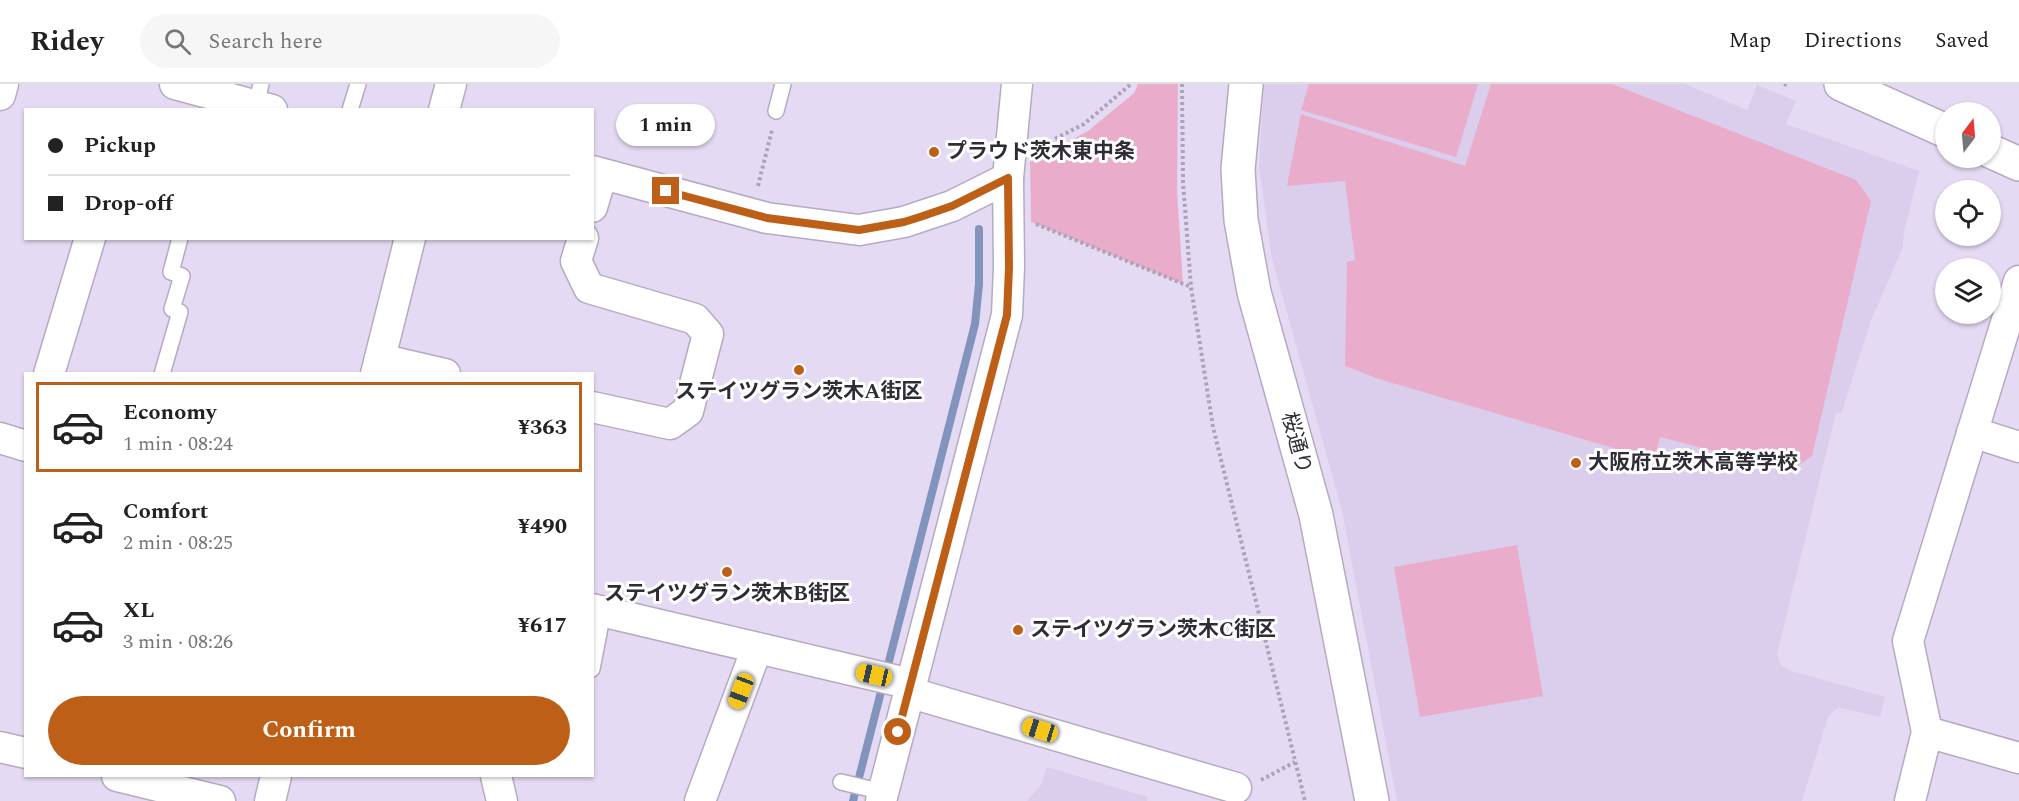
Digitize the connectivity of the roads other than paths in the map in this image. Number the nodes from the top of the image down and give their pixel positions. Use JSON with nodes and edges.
{"nodes":[{"id":1,"x":3,"y":84,"type":"edge"},
{"id":2,"x":175,"y":84,"type":"edge"},
{"id":3,"x":358,"y":84,"type":"edge"},
{"id":4,"x":450,"y":84,"type":"edge"},
{"id":5,"x":783,"y":84,"type":"edge"},
{"id":6,"x":1017,"y":84,"type":"edge"},
{"id":7,"x":1246,"y":84,"type":"edge"},
{"id":8,"x":1841,"y":84,"type":"edge"},
{"id":9,"x":0,"y":95,"type":"edge"},
{"id":10,"x":263,"y":100,"type":"edge"},
{"id":11,"x":219,"y":103,"type":"edge"},
{"id":12,"x":351,"y":108,"type":"edge"},
{"id":13,"x":444,"y":108,"type":"edge"},
{"id":14,"x":776,"y":111,"type":"road end"},
{"id":15,"x":1935,"y":126,"type":"edge"},
{"id":16,"x":2001,"y":156,"type":"edge"},
{"id":17,"x":2019,"y":164,"type":"edge"},
{"id":18,"x":597,"y":173,"type":"edge"},
{"id":19,"x":1008,"y":178,"type":"junction"},
{"id":20,"x":594,"y":193,"type":"edge"},
{"id":21,"x":89,"y":240,"type":"edge"},
{"id":22,"x":179,"y":240,"type":"edge"},
{"id":23,"x":410,"y":240,"type":"edge"},
{"id":24,"x":582,"y":240,"type":"edge"},
{"id":25,"x":2019,"y":281,"type":"edge"},
{"id":26,"x":378,"y":366,"type":"edge"},
{"id":27,"x":49,"y":372,"type":"edge"},
{"id":28,"x":163,"y":372,"type":"edge"},
{"id":29,"x":429,"y":372,"type":"edge"},
{"id":30,"x":594,"y":407,"type":"edge"},
{"id":31,"x":1972,"y":432,"type":"junction"},
{"id":32,"x":0,"y":438,"type":"edge"},
{"id":33,"x":24,"y":445,"type":"edge"},
{"id":34,"x":2019,"y":447,"type":"edge"},
{"id":35,"x":598,"y":610,"type":"edge"},
{"id":36,"x":757,"y":648,"type":"junction"},
{"id":37,"x":594,"y":649,"type":"edge"},
{"id":38,"x":897,"y":683,"type":"junction"},
{"id":39,"x":1927,"y":732,"type":"junction"},
{"id":40,"x":0,"y":747,"type":"edge"},
{"id":41,"x":24,"y":753,"type":"edge"},
{"id":42,"x":2019,"y":758,"type":"edge"},
{"id":43,"x":121,"y":777,"type":"edge"},
{"id":44,"x":276,"y":777,"type":"edge"},
{"id":45,"x":496,"y":777,"type":"edge"},
{"id":46,"x":844,"y":783,"type":"dead end"},
{"id":47,"x":1236,"y":788,"type":"road end"},
{"id":48,"x":879,"y":794,"type":"edge"},
{"id":49,"x":220,"y":801,"type":"edge"},
{"id":50,"x":270,"y":801,"type":"edge"},
{"id":51,"x":501,"y":801,"type":"edge"},
{"id":52,"x":700,"y":801,"type":"edge"},
{"id":53,"x":1372,"y":801,"type":"edge"},
{"id":54,"x":1910,"y":801,"type":"edge"}],
"edges":[{"from":1,"to":9,"type":"street"},
{"from":2,"to":11,"type":"street"},
{"from":3,"to":12,"type":"lane"},
{"from":4,"to":13,"type":"street"},
{"from":5,"to":14,"type":"lane"},
{"from":6,"to":19,"type":"street"},
{"from":7,"to":53,"type":"street","name":"桜通り"},
{"from":8,"to":15,"type":"street"},
{"from":10,"to":11,"type":"street"},
{"from":16,"to":17,"type":"street"},
{"from":18,"to":19,"type":"street"},
{"from":18,"to":20,"type":"street"},
{"from":19,"to":38,"type":"street"},
{"from":21,"to":27,"type":"street"},
{"from":22,"to":28,"type":"lane"},
{"from":23,"to":26,"type":"street"},
{"from":24,"to":30,"type":"street"},
{"from":25,"to":31,"type":"street"},
{"from":26,"to":29,"type":"street"},
{"from":31,"to":34,"type":"street"},
{"from":31,"to":39,"type":"street"},
{"from":32,"to":33,"type":"street"},
{"from":35,"to":36,"type":"street"},
{"from":35,"to":37,"type":"lane"},
{"from":36,"to":38,"type":"street"},
{"from":36,"to":52,"type":"street"},
{"from":38,"to":47,"type":"street"},
{"from":38,"to":48,"type":"street"},
{"from":39,"to":42,"type":"street"},
{"from":39,"to":54,"type":"street"},
{"from":40,"to":41,"type":"street"},
{"from":43,"to":49,"type":"street"},
{"from":44,"to":50,"type":"street"},
{"from":45,"to":51,"type":"street"},
{"from":46,"to":48,"type":"lane"}]}
